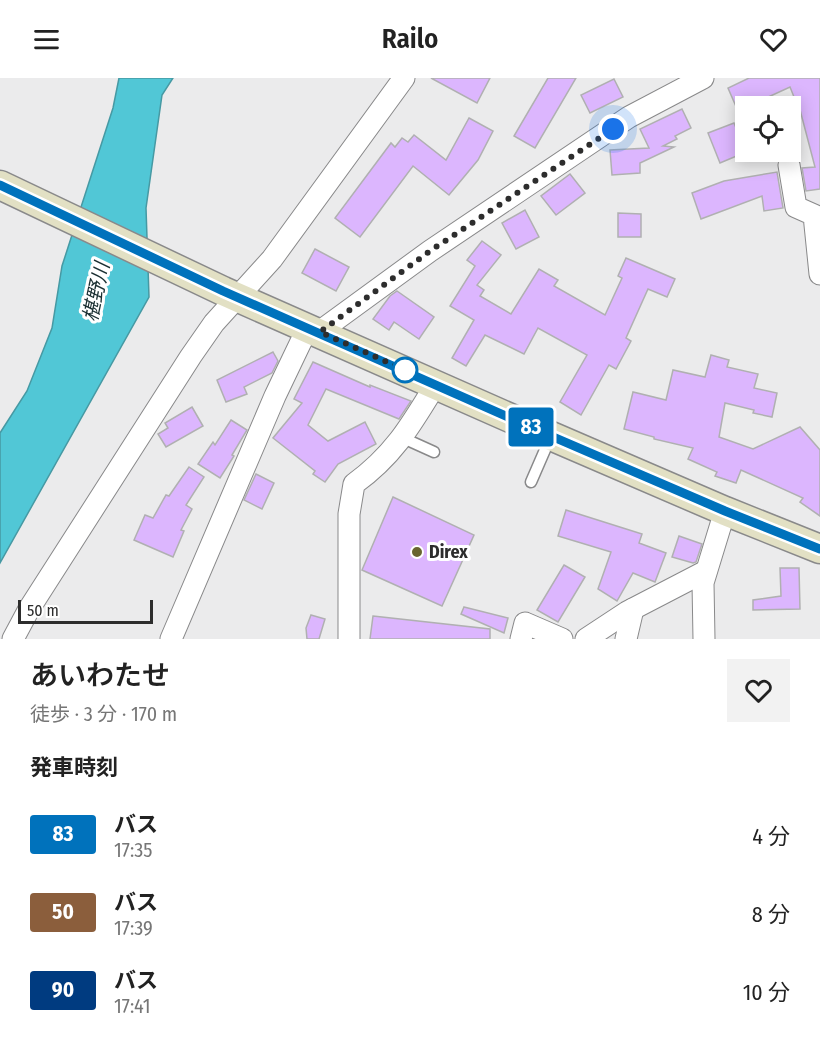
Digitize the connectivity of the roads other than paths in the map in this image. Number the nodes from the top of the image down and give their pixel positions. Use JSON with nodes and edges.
{"nodes":[{"id":1,"x":404,"y":78,"type":"edge"},
{"id":2,"x":703,"y":78,"type":"edge"},
{"id":3,"x":789,"y":165,"type":"dead end"},
{"id":4,"x":0,"y":185,"type":"edge"},
{"id":5,"x":820,"y":274,"type":"edge"},
{"id":6,"x":230,"y":293,"type":"junction"},
{"id":7,"x":314,"y":329,"type":"junction"},
{"id":8,"x":436,"y":384,"type":"junction"},
{"id":9,"x":551,"y":436,"type":"junction"},
{"id":10,"x":403,"y":438,"type":"junction"},
{"id":11,"x":434,"y":452,"type":"dead end"},
{"id":12,"x":531,"y":482,"type":"dead end"},
{"id":13,"x":725,"y":511,"type":"junction"},
{"id":14,"x":820,"y":549,"type":"edge"},
{"id":15,"x":706,"y":571,"type":"junction"},
{"id":16,"x":633,"y":609,"type":"junction"},
{"id":17,"x":13,"y":639,"type":"edge"},
{"id":18,"x":171,"y":639,"type":"edge"},
{"id":19,"x":349,"y":639,"type":"edge"},
{"id":20,"x":521,"y":639,"type":"edge"},
{"id":21,"x":562,"y":639,"type":"edge"},
{"id":22,"x":586,"y":639,"type":"edge"},
{"id":23,"x":626,"y":639,"type":"edge"},
{"id":24,"x":704,"y":639,"type":"edge"}],
"edges":[{"from":1,"to":6,"type":"street"},
{"from":2,"to":7,"type":"street"},
{"from":3,"to":5,"type":"street"},
{"from":4,"to":6,"type":"main road"},
{"from":6,"to":7,"type":"main road"},
{"from":6,"to":17,"type":"street"},
{"from":7,"to":8,"type":"main road"},
{"from":7,"to":18,"type":"street"},
{"from":8,"to":9,"type":"main road"},
{"from":8,"to":10,"type":"street"},
{"from":9,"to":12,"type":"lane"},
{"from":9,"to":13,"type":"main road"},
{"from":10,"to":11,"type":"lane"},
{"from":10,"to":19,"type":"street"},
{"from":13,"to":14,"type":"main road"},
{"from":13,"to":15,"type":"street"},
{"from":15,"to":16,"type":"street"},
{"from":15,"to":24,"type":"street"},
{"from":16,"to":22,"type":"street"},
{"from":16,"to":23,"type":"street"},
{"from":20,"to":21,"type":"street"}]}
